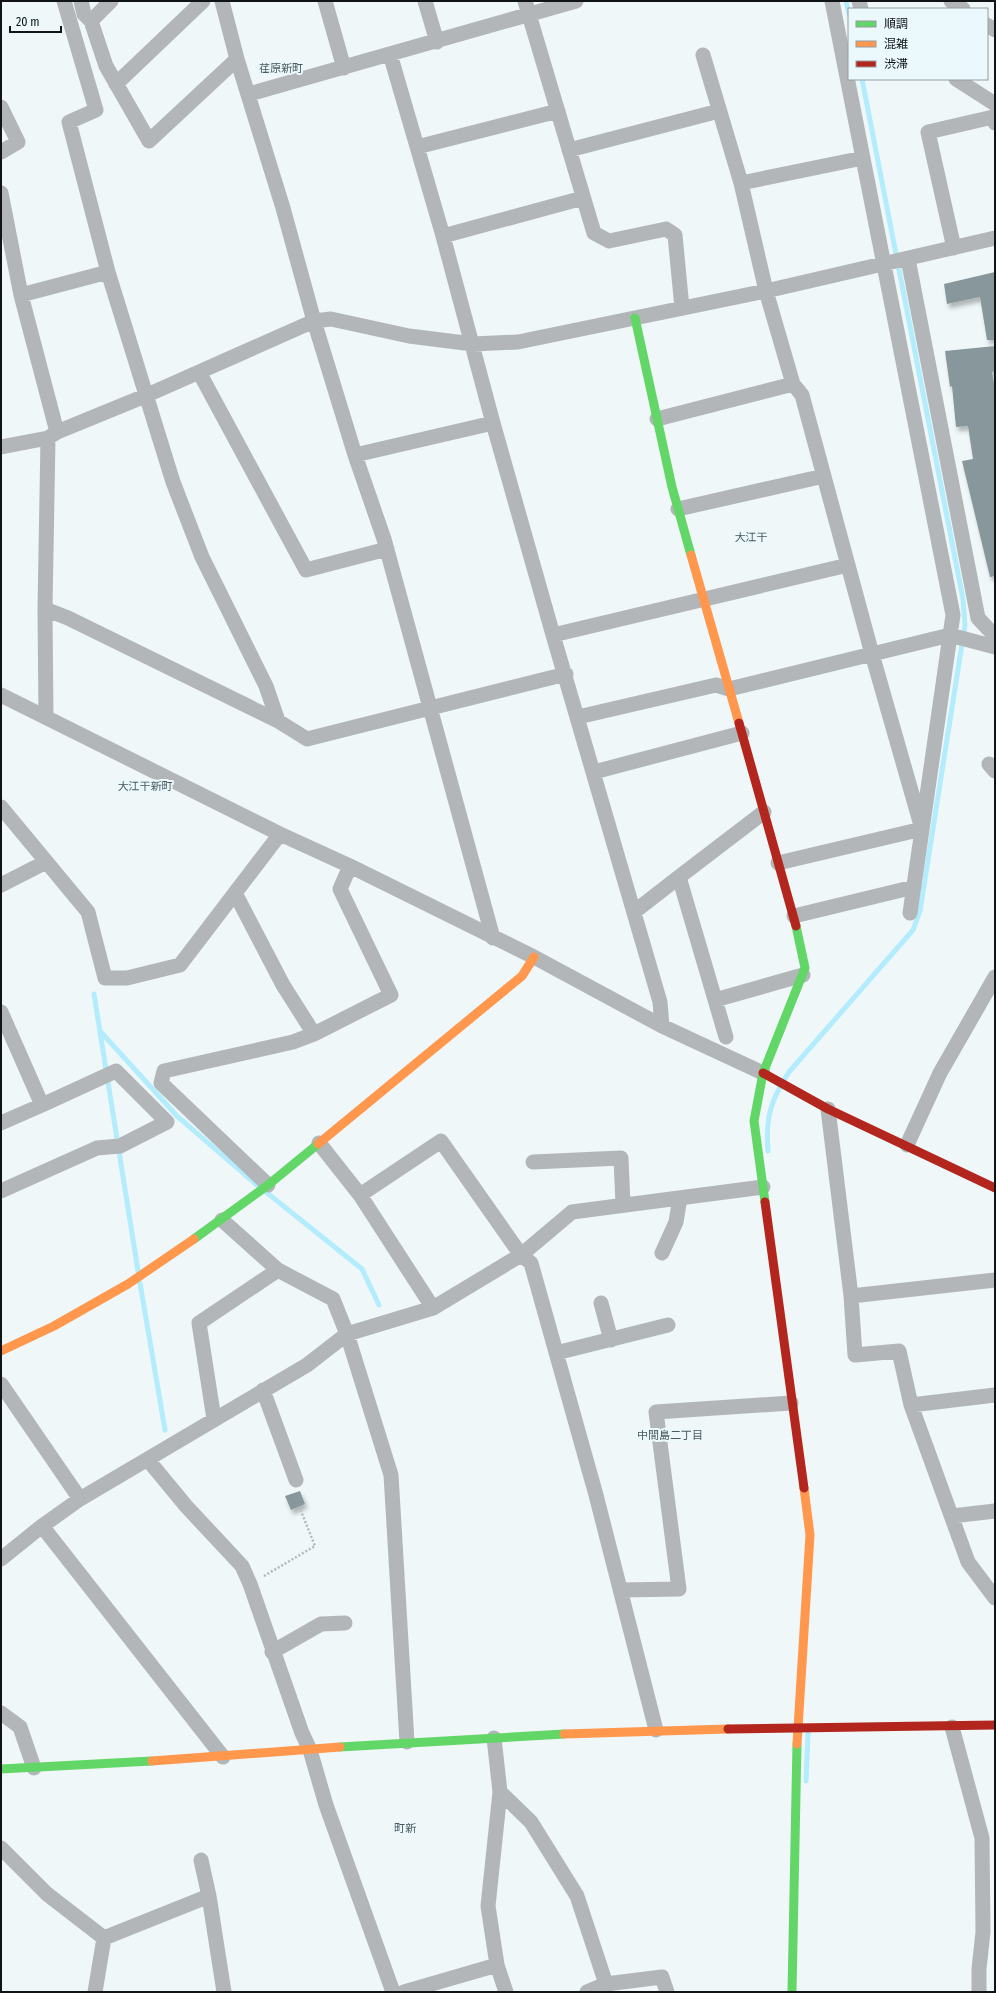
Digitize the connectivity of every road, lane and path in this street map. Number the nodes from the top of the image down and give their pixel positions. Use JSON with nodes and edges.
{"nodes":[{"id":1,"x":64,"y":1,"type":"edge"},
{"id":2,"x":80,"y":1,"type":"edge"},
{"id":3,"x":111,"y":1,"type":"edge"},
{"id":4,"x":203,"y":1,"type":"edge"},
{"id":5,"x":222,"y":1,"type":"edge"},
{"id":6,"x":325,"y":1,"type":"edge"},
{"id":7,"x":425,"y":1,"type":"edge"},
{"id":8,"x":525,"y":1,"type":"edge"},
{"id":9,"x":576,"y":1,"type":"edge"},
{"id":10,"x":832,"y":1,"type":"edge"},
{"id":11,"x":951,"y":1,"type":"edge"},
{"id":12,"x":962,"y":8,"type":"edge"},
{"id":13,"x":529,"y":16,"type":"junction"},
{"id":14,"x":91,"y":21,"type":"junction"},
{"id":15,"x":437,"y":42,"type":"junction"},
{"id":16,"x":390,"y":54,"type":"junction"},
{"id":17,"x":703,"y":55,"type":"dead end"},
{"id":18,"x":236,"y":59,"type":"junction"},
{"id":19,"x":344,"y":68,"type":"junction"},
{"id":20,"x":958,"y":80,"type":"edge"},
{"id":21,"x":116,"y":84,"type":"junction"},
{"id":22,"x":249,"y":94,"type":"junction"},
{"id":23,"x":994,"y":104,"type":"edge"},
{"id":24,"x":1,"y":107,"type":"edge"},
{"id":25,"x":558,"y":111,"type":"junction"},
{"id":26,"x":720,"y":111,"type":"junction"},
{"id":27,"x":995,"y":123,"type":"edge"},
{"id":28,"x":417,"y":147,"type":"junction"},
{"id":29,"x":569,"y":150,"type":"junction"},
{"id":30,"x":1,"y":152,"type":"edge"},
{"id":31,"x":863,"y":158,"type":"junction"},
{"id":32,"x":741,"y":183,"type":"junction"},
{"id":33,"x":1,"y":193,"type":"edge"},
{"id":34,"x":583,"y":198,"type":"junction"},
{"id":35,"x":443,"y":236,"type":"junction"},
{"id":36,"x":995,"y":238,"type":"edge"},
{"id":37,"x":954,"y":248,"type":"junction"},
{"id":38,"x":908,"y":259,"type":"junction"},
{"id":39,"x":884,"y":263,"type":"junction"},
{"id":40,"x":108,"y":272,"type":"junction"},
{"id":41,"x":766,"y":291,"type":"junction"},
{"id":42,"x":21,"y":295,"type":"junction"},
{"id":43,"x":682,"y":308,"type":"junction"},
{"id":44,"x":635,"y":318,"type":"junction"},
{"id":45,"x":314,"y":321,"type":"junction"},
{"id":46,"x":473,"y":344,"type":"junction"},
{"id":47,"x":199,"y":372,"type":"junction"},
{"id":48,"x":793,"y":384,"type":"junction"},
{"id":49,"x":145,"y":396,"type":"junction"},
{"id":50,"x":657,"y":419,"type":"junction"},
{"id":51,"x":493,"y":422,"type":"junction"},
{"id":52,"x":53,"y":435,"type":"junction"},
{"id":53,"x":1,"y":447,"type":"edge"},
{"id":54,"x":355,"y":455,"type":"junction"},
{"id":55,"x":824,"y":476,"type":"junction"},
{"id":56,"x":678,"y":509,"type":"junction"},
{"id":57,"x":387,"y":549,"type":"junction"},
{"id":58,"x":848,"y":565,"type":"junction"},
{"id":59,"x":704,"y":600,"type":"junction"},
{"id":60,"x":45,"y":609,"type":"junction"},
{"id":61,"x":553,"y":635,"type":"junction"},
{"id":62,"x":950,"y":635,"type":"junction"},
{"id":63,"x":995,"y":636,"type":"edge"},
{"id":64,"x":995,"y":647,"type":"edge"},
{"id":65,"x":872,"y":654,"type":"junction"},
{"id":66,"x":566,"y":674,"type":"junction"},
{"id":67,"x":729,"y":689,"type":"junction"},
{"id":68,"x":1,"y":695,"type":"edge"},
{"id":69,"x":430,"y":707,"type":"junction"},
{"id":70,"x":46,"y":717,"type":"junction"},
{"id":71,"x":578,"y":717,"type":"junction"},
{"id":72,"x":278,"y":720,"type":"junction"},
{"id":73,"x":742,"y":733,"type":"junction"},
{"id":74,"x":594,"y":772,"type":"junction"},
{"id":75,"x":1,"y":807,"type":"edge"},
{"id":76,"x":764,"y":812,"type":"junction"},
{"id":77,"x":922,"y":829,"type":"junction"},
{"id":78,"x":280,"y":834,"type":"junction"},
{"id":79,"x":46,"y":862,"type":"junction"},
{"id":80,"x":778,"y":863,"type":"junction"},
{"id":81,"x":350,"y":866,"type":"junction"},
{"id":82,"x":679,"y":877,"type":"junction"},
{"id":83,"x":1,"y":885,"type":"edge"},
{"id":84,"x":914,"y":886,"type":"junction"},
{"id":85,"x":235,"y":893,"type":"junction"},
{"id":86,"x":634,"y":912,"type":"junction"},
{"id":87,"x":910,"y":913,"type":"dead end"},
{"id":88,"x":794,"y":916,"type":"junction"},
{"id":89,"x":493,"y":938,"type":"junction"},
{"id":90,"x":534,"y":958,"type":"junction"},
{"id":91,"x":802,"y":975,"type":"junction"},
{"id":92,"x":995,"y":977,"type":"edge"},
{"id":93,"x":715,"y":1000,"type":"junction"},
{"id":94,"x":1,"y":1012,"type":"edge"},
{"id":95,"x":662,"y":1026,"type":"junction"},
{"id":96,"x":314,"y":1034,"type":"junction"},
{"id":97,"x":726,"y":1037,"type":"dead end"},
{"id":98,"x":763,"y":1073,"type":"junction"},
{"id":99,"x":42,"y":1105,"type":"junction"},
{"id":100,"x":828,"y":1108,"type":"junction"},
{"id":101,"x":1,"y":1124,"type":"edge"},
{"id":102,"x":319,"y":1143,"type":"junction"},
{"id":103,"x":907,"y":1145,"type":"junction"},
{"id":104,"x":533,"y":1162,"type":"dead end"},
{"id":105,"x":268,"y":1185,"type":"junction"},
{"id":106,"x":762,"y":1187,"type":"junction"},
{"id":107,"x":995,"y":1188,"type":"edge"},
{"id":108,"x":1,"y":1191,"type":"edge"},
{"id":109,"x":360,"y":1195,"type":"junction"},
{"id":110,"x":680,"y":1198,"type":"junction"},
{"id":111,"x":623,"y":1205,"type":"junction"},
{"id":112,"x":222,"y":1220,"type":"junction"},
{"id":113,"x":662,"y":1253,"type":"dead end"},
{"id":114,"x":521,"y":1254,"type":"junction"},
{"id":115,"x":278,"y":1270,"type":"junction"},
{"id":116,"x":995,"y":1280,"type":"edge"},
{"id":117,"x":851,"y":1296,"type":"junction"},
{"id":118,"x":601,"y":1302,"type":"dead end"},
{"id":119,"x":433,"y":1308,"type":"junction"},
{"id":120,"x":668,"y":1326,"type":"dead end"},
{"id":121,"x":347,"y":1334,"type":"junction"},
{"id":122,"x":611,"y":1340,"type":"junction"},
{"id":123,"x":1,"y":1351,"type":"edge"},
{"id":124,"x":556,"y":1353,"type":"junction"},
{"id":125,"x":1,"y":1384,"type":"edge"},
{"id":126,"x":263,"y":1390,"type":"junction"},
{"id":127,"x":995,"y":1395,"type":"edge"},
{"id":128,"x":791,"y":1403,"type":"junction"},
{"id":129,"x":911,"y":1404,"type":"junction"},
{"id":130,"x":214,"y":1419,"type":"junction"},
{"id":131,"x":148,"y":1460,"type":"junction"},
{"id":132,"x":296,"y":1480,"type":"dead end"},
{"id":133,"x":80,"y":1499,"type":"junction"},
{"id":134,"x":302,"y":1511,"type":"dead end"},
{"id":135,"x":995,"y":1511,"type":"edge"},
{"id":136,"x":952,"y":1516,"type":"junction"},
{"id":137,"x":42,"y":1526,"type":"junction"},
{"id":138,"x":1,"y":1559,"type":"edge"},
{"id":139,"x":250,"y":1584,"type":"junction"},
{"id":140,"x":620,"y":1590,"type":"junction"},
{"id":141,"x":995,"y":1598,"type":"edge"},
{"id":142,"x":345,"y":1623,"type":"dead end"},
{"id":143,"x":272,"y":1652,"type":"junction"},
{"id":144,"x":1,"y":1714,"type":"edge"},
{"id":145,"x":995,"y":1725,"type":"edge"},
{"id":146,"x":952,"y":1727,"type":"junction"},
{"id":147,"x":799,"y":1729,"type":"junction"},
{"id":148,"x":656,"y":1730,"type":"junction"},
{"id":149,"x":494,"y":1738,"type":"junction"},
{"id":150,"x":406,"y":1742,"type":"junction"},
{"id":151,"x":310,"y":1750,"type":"junction"},
{"id":152,"x":223,"y":1756,"type":"junction"},
{"id":153,"x":34,"y":1768,"type":"junction"},
{"id":154,"x":1,"y":1769,"type":"edge"},
{"id":155,"x":500,"y":1792,"type":"junction"},
{"id":156,"x":989,"y":1838,"type":"edge"},
{"id":157,"x":1,"y":1848,"type":"edge"},
{"id":158,"x":201,"y":1860,"type":"dead end"},
{"id":159,"x":209,"y":1896,"type":"junction"},
{"id":160,"x":989,"y":1933,"type":"edge"},
{"id":161,"x":104,"y":1938,"type":"junction"},
{"id":162,"x":497,"y":1965,"type":"junction"},
{"id":163,"x":606,"y":1984,"type":"junction"},
{"id":164,"x":95,"y":1992,"type":"edge"},
{"id":165,"x":224,"y":1992,"type":"edge"},
{"id":166,"x":393,"y":1992,"type":"edge"},
{"id":167,"x":404,"y":1992,"type":"edge"},
{"id":168,"x":506,"y":1992,"type":"edge"},
{"id":169,"x":587,"y":1992,"type":"edge"},
{"id":170,"x":667,"y":1992,"type":"edge"},
{"id":171,"x":792,"y":1992,"type":"edge"},
{"id":172,"x":979,"y":1992,"type":"edge"}],
"edges":[{"from":1,"to":40,"type":"street"},
{"from":2,"to":14,"type":"street"},
{"from":3,"to":14,"type":"street"},
{"from":4,"to":21,"type":"street"},
{"from":5,"to":18,"type":"street"},
{"from":6,"to":19,"type":"street"},
{"from":7,"to":15,"type":"street"},
{"from":8,"to":13,"type":"street"},
{"from":9,"to":13,"type":"street"},
{"from":10,"to":31,"type":"street"},
{"from":11,"to":12,"type":"street"},
{"from":13,"to":15,"type":"street"},
{"from":13,"to":25,"type":"street"},
{"from":14,"to":21,"type":"street"},
{"from":15,"to":16,"type":"street"},
{"from":16,"to":19,"type":"street"},
{"from":16,"to":28,"type":"street"},
{"from":17,"to":26,"type":"street"},
{"from":18,"to":21,"type":"street"},
{"from":18,"to":22,"type":"street"},
{"from":19,"to":22,"type":"street"},
{"from":20,"to":23,"type":"street"},
{"from":22,"to":45,"type":"street"},
{"from":24,"to":30,"type":"street"},
{"from":25,"to":28,"type":"street"},
{"from":25,"to":29,"type":"street"},
{"from":26,"to":29,"type":"street"},
{"from":26,"to":32,"type":"street"},
{"from":27,"to":37,"type":"street"},
{"from":28,"to":35,"type":"street"},
{"from":29,"to":34,"type":"street"},
{"from":31,"to":32,"type":"street"},
{"from":31,"to":39,"type":"street"},
{"from":32,"to":41,"type":"street"},
{"from":33,"to":42,"type":"street"},
{"from":34,"to":35,"type":"street"},
{"from":34,"to":43,"type":"street"},
{"from":35,"to":46,"type":"street"},
{"from":36,"to":37,"type":"street"},
{"from":37,"to":38,"type":"street"},
{"from":38,"to":39,"type":"street"},
{"from":38,"to":63,"type":"street"},
{"from":39,"to":41,"type":"street"},
{"from":39,"to":62,"type":"street"},
{"from":40,"to":42,"type":"street"},
{"from":40,"to":49,"type":"street"},
{"from":41,"to":43,"type":"street"},
{"from":41,"to":48,"type":"street"},
{"from":42,"to":52,"type":"street"},
{"from":43,"to":44,"type":"street"},
{"from":44,"to":46,"type":"street"},
{"from":44,"to":50,"type":"street"},
{"from":45,"to":46,"type":"street"},
{"from":45,"to":47,"type":"street"},
{"from":45,"to":54,"type":"street"},
{"from":46,"to":51,"type":"street"},
{"from":47,"to":49,"type":"street"},
{"from":47,"to":57,"type":"street"},
{"from":48,"to":50,"type":"street"},
{"from":48,"to":55,"type":"street"},
{"from":49,"to":52,"type":"street"},
{"from":49,"to":72,"type":"street"},
{"from":50,"to":56,"type":"street"},
{"from":51,"to":54,"type":"street"},
{"from":51,"to":61,"type":"street"},
{"from":52,"to":53,"type":"street"},
{"from":52,"to":60,"type":"street"},
{"from":54,"to":57,"type":"street"},
{"from":55,"to":56,"type":"street"},
{"from":55,"to":58,"type":"street"},
{"from":56,"to":59,"type":"street"},
{"from":57,"to":69,"type":"street"},
{"from":58,"to":59,"type":"street"},
{"from":58,"to":65,"type":"street"},
{"from":59,"to":61,"type":"street"},
{"from":59,"to":67,"type":"street"},
{"from":60,"to":70,"type":"street"},
{"from":60,"to":72,"type":"street"},
{"from":61,"to":66,"type":"street"},
{"from":62,"to":64,"type":"street"},
{"from":62,"to":65,"type":"street"},
{"from":62,"to":77,"type":"street"},
{"from":65,"to":67,"type":"street"},
{"from":65,"to":77,"type":"street"},
{"from":66,"to":69,"type":"street"},
{"from":66,"to":71,"type":"street"},
{"from":67,"to":71,"type":"street"},
{"from":67,"to":73,"type":"street"},
{"from":68,"to":70,"type":"street"},
{"from":69,"to":72,"type":"street"},
{"from":69,"to":89,"type":"street"},
{"from":70,"to":78,"type":"street"},
{"from":71,"to":74,"type":"street"},
{"from":73,"to":74,"type":"street"},
{"from":73,"to":76,"type":"street"},
{"from":74,"to":86,"type":"street"},
{"from":75,"to":79,"type":"street"},
{"from":76,"to":80,"type":"street"},
{"from":76,"to":82,"type":"street"},
{"from":77,"to":80,"type":"street"},
{"from":77,"to":84,"type":"street"},
{"from":78,"to":81,"type":"street"},
{"from":78,"to":85,"type":"street"},
{"from":79,"to":83,"type":"street"},
{"from":79,"to":85,"type":"street"},
{"from":80,"to":88,"type":"street"},
{"from":81,"to":89,"type":"street"},
{"from":81,"to":96,"type":"street"},
{"from":82,"to":86,"type":"street"},
{"from":82,"to":93,"type":"street"},
{"from":84,"to":87,"type":"street"},
{"from":84,"to":88,"type":"street"},
{"from":85,"to":96,"type":"street"},
{"from":86,"to":95,"type":"street"},
{"from":88,"to":91,"type":"street"},
{"from":89,"to":90,"type":"street"},
{"from":90,"to":95,"type":"street"},
{"from":90,"to":102,"type":"street"},
{"from":91,"to":93,"type":"street"},
{"from":91,"to":98,"type":"street"},
{"from":92,"to":103,"type":"street"},
{"from":93,"to":97,"type":"street"},
{"from":94,"to":99,"type":"street"},
{"from":95,"to":98,"type":"street"},
{"from":96,"to":105,"type":"street"},
{"from":98,"to":100,"type":"street"},
{"from":98,"to":106,"type":"street"},
{"from":99,"to":101,"type":"street"},
{"from":99,"to":108,"type":"street"},
{"from":100,"to":103,"type":"street"},
{"from":100,"to":117,"type":"street"},
{"from":102,"to":105,"type":"street"},
{"from":102,"to":109,"type":"street"},
{"from":103,"to":107,"type":"street"},
{"from":104,"to":111,"type":"street"},
{"from":105,"to":112,"type":"street"},
{"from":106,"to":110,"type":"street"},
{"from":106,"to":128,"type":"street"},
{"from":109,"to":114,"type":"street"},
{"from":109,"to":119,"type":"street"},
{"from":110,"to":111,"type":"street"},
{"from":110,"to":113,"type":"street"},
{"from":111,"to":114,"type":"street"},
{"from":112,"to":115,"type":"street"},
{"from":112,"to":123,"type":"street"},
{"from":114,"to":119,"type":"street"},
{"from":114,"to":124,"type":"street"},
{"from":115,"to":121,"type":"street"},
{"from":115,"to":130,"type":"street"},
{"from":116,"to":117,"type":"street"},
{"from":117,"to":129,"type":"street"},
{"from":118,"to":122,"type":"street"},
{"from":119,"to":121,"type":"street"},
{"from":120,"to":122,"type":"street"},
{"from":121,"to":126,"type":"street"},
{"from":121,"to":150,"type":"street"},
{"from":122,"to":124,"type":"street"},
{"from":124,"to":140,"type":"street"},
{"from":125,"to":133,"type":"street"},
{"from":126,"to":130,"type":"street"},
{"from":126,"to":132,"type":"street"},
{"from":127,"to":129,"type":"street"},
{"from":128,"to":140,"type":"street"},
{"from":128,"to":147,"type":"street"},
{"from":129,"to":136,"type":"street"},
{"from":130,"to":131,"type":"street"},
{"from":131,"to":133,"type":"street"},
{"from":131,"to":139,"type":"street"},
{"from":133,"to":137,"type":"street"},
{"from":134,"to":139,"type":"path"},
{"from":135,"to":136,"type":"street"},
{"from":136,"to":141,"type":"street"},
{"from":137,"to":138,"type":"street"},
{"from":137,"to":152,"type":"street"},
{"from":139,"to":143,"type":"street"},
{"from":140,"to":148,"type":"street"},
{"from":142,"to":143,"type":"street"},
{"from":143,"to":151,"type":"street"},
{"from":144,"to":153,"type":"street"},
{"from":145,"to":146,"type":"street"},
{"from":146,"to":147,"type":"street"},
{"from":146,"to":156,"type":"street"},
{"from":147,"to":148,"type":"street"},
{"from":147,"to":171,"type":"street"},
{"from":148,"to":149,"type":"street"},
{"from":149,"to":150,"type":"street"},
{"from":149,"to":155,"type":"street"},
{"from":150,"to":151,"type":"street"},
{"from":151,"to":152,"type":"street"},
{"from":151,"to":166,"type":"street"},
{"from":152,"to":153,"type":"street"},
{"from":153,"to":154,"type":"street"},
{"from":155,"to":162,"type":"street"},
{"from":155,"to":163,"type":"street"},
{"from":156,"to":160,"type":"street"},
{"from":157,"to":161,"type":"street"},
{"from":158,"to":159,"type":"street"},
{"from":159,"to":161,"type":"street"},
{"from":159,"to":165,"type":"street"},
{"from":160,"to":172,"type":"street"},
{"from":161,"to":164,"type":"street"},
{"from":162,"to":167,"type":"street"},
{"from":162,"to":168,"type":"street"},
{"from":163,"to":169,"type":"street"},
{"from":163,"to":170,"type":"street"}]}
